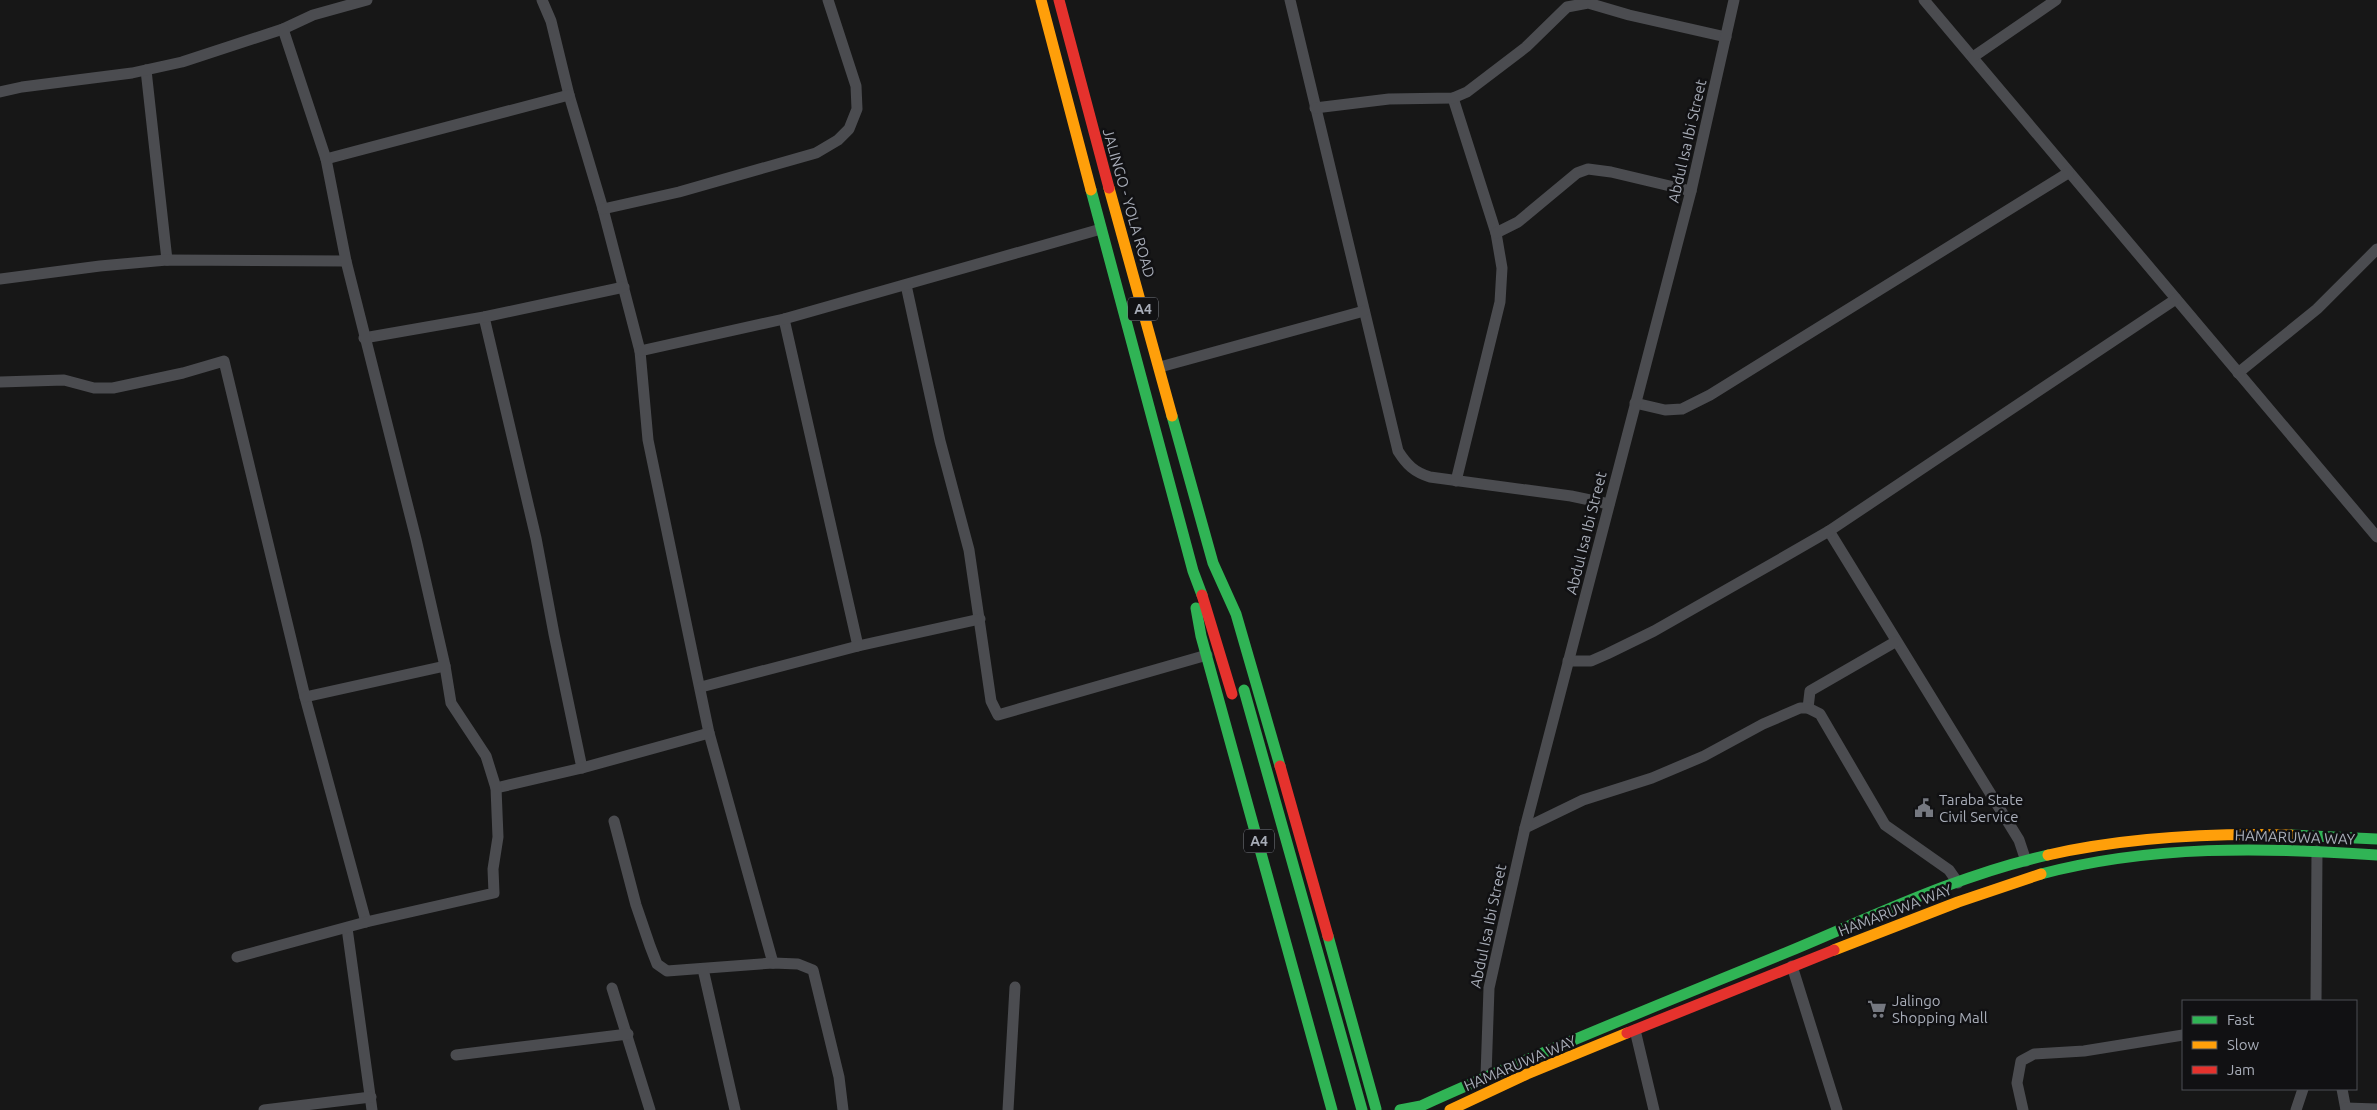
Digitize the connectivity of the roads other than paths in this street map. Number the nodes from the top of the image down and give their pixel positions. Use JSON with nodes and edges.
{"nodes":[{"id":1,"x":367,"y":0,"type":"edge"},
{"id":2,"x":542,"y":0,"type":"edge"},
{"id":3,"x":828,"y":0,"type":"edge"},
{"id":4,"x":1041,"y":0,"type":"edge"},
{"id":5,"x":1059,"y":0,"type":"edge"},
{"id":6,"x":1290,"y":0,"type":"edge"},
{"id":7,"x":1734,"y":0,"type":"edge"},
{"id":8,"x":1924,"y":0,"type":"edge"},
{"id":9,"x":2056,"y":0,"type":"edge"},
{"id":10,"x":283,"y":29,"type":"junction"},
{"id":11,"x":1726,"y":37,"type":"junction"},
{"id":12,"x":1972,"y":57,"type":"junction"},
{"id":13,"x":146,"y":70,"type":"junction"},
{"id":14,"x":0,"y":92,"type":"edge"},
{"id":15,"x":569,"y":95,"type":"junction"},
{"id":16,"x":1453,"y":98,"type":"junction"},
{"id":17,"x":1315,"y":108,"type":"junction"},
{"id":18,"x":326,"y":159,"type":"junction"},
{"id":19,"x":2068,"y":173,"type":"junction"},
{"id":20,"x":1691,"y":191,"type":"junction"},
{"id":21,"x":603,"y":209,"type":"junction"},
{"id":22,"x":1101,"y":229,"type":"junction"},
{"id":23,"x":1496,"y":233,"type":"junction"},
{"id":24,"x":2377,"y":249,"type":"edge"},
{"id":25,"x":167,"y":260,"type":"junction"},
{"id":26,"x":346,"y":261,"type":"junction"},
{"id":27,"x":0,"y":280,"type":"edge"},
{"id":28,"x":906,"y":285,"type":"junction"},
{"id":29,"x":624,"y":287,"type":"junction"},
{"id":30,"x":2176,"y":299,"type":"junction"},
{"id":31,"x":1364,"y":311,"type":"junction"},
{"id":32,"x":484,"y":317,"type":"junction"},
{"id":33,"x":784,"y":319,"type":"junction"},
{"id":34,"x":364,"y":338,"type":"junction"},
{"id":35,"x":640,"y":351,"type":"junction"},
{"id":36,"x":1160,"y":367,"type":"junction"},
{"id":37,"x":2238,"y":373,"type":"junction"},
{"id":38,"x":0,"y":382,"type":"edge"},
{"id":39,"x":1635,"y":403,"type":"junction"},
{"id":40,"x":1456,"y":481,"type":"junction"},
{"id":41,"x":1609,"y":504,"type":"junction"},
{"id":42,"x":1828,"y":530,"type":"junction"},
{"id":43,"x":2377,"y":537,"type":"edge"},
{"id":44,"x":1213,"y":564,"type":"junction"},
{"id":45,"x":1193,"y":571,"type":"junction"},
{"id":46,"x":980,"y":619,"type":"junction"},
{"id":47,"x":1228,"y":628,"type":"dead end"},
{"id":48,"x":1896,"y":642,"type":"junction"},
{"id":49,"x":858,"y":646,"type":"junction"},
{"id":50,"x":1207,"y":655,"type":"junction"},
{"id":51,"x":1568,"y":661,"type":"junction"},
{"id":52,"x":445,"y":666,"type":"junction"},
{"id":53,"x":1243,"y":685,"type":"dead end"},
{"id":54,"x":701,"y":687,"type":"junction"},
{"id":55,"x":305,"y":697,"type":"junction"},
{"id":56,"x":1233,"y":699,"type":"dead end"},
{"id":57,"x":1808,"y":708,"type":"junction"},
{"id":58,"x":709,"y":733,"type":"junction"},
{"id":59,"x":582,"y":768,"type":"junction"},
{"id":60,"x":496,"y":788,"type":"junction"},
{"id":61,"x":614,"y":821,"type":"dead end"},
{"id":62,"x":1525,"y":828,"type":"junction"},
{"id":63,"x":2377,"y":839,"type":"edge"},
{"id":64,"x":2317,"y":851,"type":"junction"},
{"id":65,"x":2377,"y":855,"type":"edge"},
{"id":66,"x":2026,"y":861,"type":"junction"},
{"id":67,"x":1958,"y":884,"type":"junction"},
{"id":68,"x":366,"y":922,"type":"junction"},
{"id":69,"x":347,"y":928,"type":"junction"},
{"id":70,"x":237,"y":957,"type":"dead end"},
{"id":71,"x":773,"y":963,"type":"junction"},
{"id":72,"x":1792,"y":966,"type":"junction"},
{"id":73,"x":703,"y":969,"type":"junction"},
{"id":74,"x":1015,"y":987,"type":"dead end"},
{"id":75,"x":612,"y":988,"type":"dead end"},
{"id":76,"x":2316,"y":1000,"type":"edge"},
{"id":77,"x":1635,"y":1030,"type":"junction"},
{"id":78,"x":628,"y":1034,"type":"junction"},
{"id":79,"x":2182,"y":1034,"type":"edge"},
{"id":80,"x":456,"y":1055,"type":"dead end"},
{"id":81,"x":1486,"y":1076,"type":"junction"},
{"id":82,"x":2304,"y":1090,"type":"edge"},
{"id":83,"x":2342,"y":1090,"type":"edge"},
{"id":84,"x":371,"y":1097,"type":"junction"},
{"id":85,"x":1377,"y":1109,"type":"edge"},
{"id":86,"x":2346,"y":1109,"type":"edge"},
{"id":87,"x":2377,"y":1109,"type":"edge"},
{"id":88,"x":264,"y":1110,"type":"edge"},
{"id":89,"x":372,"y":1110,"type":"edge"},
{"id":90,"x":650,"y":1110,"type":"edge"},
{"id":91,"x":735,"y":1110,"type":"edge"},
{"id":92,"x":843,"y":1110,"type":"edge"},
{"id":93,"x":1008,"y":1110,"type":"edge"},
{"id":94,"x":1332,"y":1110,"type":"edge"},
{"id":95,"x":1348,"y":1110,"type":"edge"},
{"id":96,"x":1362,"y":1110,"type":"edge"},
{"id":97,"x":1400,"y":1110,"type":"edge"},
{"id":98,"x":1450,"y":1110,"type":"edge"},
{"id":99,"x":1654,"y":1110,"type":"edge"},
{"id":100,"x":1837,"y":1110,"type":"edge"},
{"id":101,"x":2023,"y":1110,"type":"edge"},
{"id":102,"x":2296,"y":1110,"type":"edge"}],
"edges":[{"from":1,"to":10,"type":"street"},
{"from":2,"to":15,"type":"street"},
{"from":3,"to":21,"type":"street"},
{"from":4,"to":22,"type":"main road","number":"A4"},
{"from":5,"to":36,"type":"main road","name":"JALINGO - YOLA ROAD","number":"A4"},
{"from":6,"to":17,"type":"street"},
{"from":7,"to":11,"type":"street","name":"Abdul Isa Ibi Street"},
{"from":8,"to":12,"type":"street"},
{"from":9,"to":12,"type":"street"},
{"from":10,"to":13,"type":"street"},
{"from":10,"to":18,"type":"street"},
{"from":11,"to":16,"type":"street"},
{"from":11,"to":20,"type":"street","name":"Abdul Isa Ibi Street"},
{"from":12,"to":19,"type":"street"},
{"from":13,"to":14,"type":"street"},
{"from":13,"to":25,"type":"street"},
{"from":15,"to":18,"type":"street"},
{"from":15,"to":21,"type":"street"},
{"from":16,"to":17,"type":"street"},
{"from":16,"to":23,"type":"street"},
{"from":17,"to":31,"type":"street"},
{"from":18,"to":26,"type":"street"},
{"from":19,"to":30,"type":"street"},
{"from":19,"to":39,"type":"street"},
{"from":20,"to":23,"type":"street"},
{"from":20,"to":39,"type":"street","name":"Abdul Isa Ibi Street"},
{"from":21,"to":29,"type":"street"},
{"from":22,"to":28,"type":"street"},
{"from":22,"to":45,"type":"main road","number":"A4"},
{"from":23,"to":40,"type":"street"},
{"from":24,"to":37,"type":"street"},
{"from":25,"to":26,"type":"street"},
{"from":25,"to":27,"type":"street"},
{"from":26,"to":34,"type":"street"},
{"from":28,"to":33,"type":"street"},
{"from":28,"to":46,"type":"street"},
{"from":29,"to":32,"type":"street"},
{"from":29,"to":35,"type":"street"},
{"from":30,"to":37,"type":"street"},
{"from":30,"to":42,"type":"street"},
{"from":31,"to":36,"type":"street"},
{"from":31,"to":40,"type":"street"},
{"from":32,"to":34,"type":"street"},
{"from":32,"to":59,"type":"street"},
{"from":33,"to":35,"type":"street"},
{"from":33,"to":49,"type":"street"},
{"from":34,"to":52,"type":"street"},
{"from":35,"to":54,"type":"street"},
{"from":36,"to":44,"type":"main road","name":"JALINGO - YOLA ROAD","number":"A4"},
{"from":37,"to":43,"type":"street"},
{"from":38,"to":55,"type":"street"},
{"from":39,"to":41,"type":"street","name":"Abdul Isa Ibi Street"},
{"from":40,"to":41,"type":"street"},
{"from":41,"to":51,"type":"street","name":"Abdul Isa Ibi Street"},
{"from":42,"to":48,"type":"street"},
{"from":42,"to":51,"type":"street"},
{"from":44,"to":47,"type":"main road","number":"A4"},
{"from":44,"to":85,"type":"main road","name":"JALINGO - YOLA ROAD","number":"A4"},
{"from":45,"to":50,"type":"main road","number":"A4"},
{"from":45,"to":56,"type":"main road","number":"A4"},
{"from":46,"to":49,"type":"street"},
{"from":46,"to":50,"type":"street"},
{"from":48,"to":57,"type":"street"},
{"from":48,"to":66,"type":"street"},
{"from":49,"to":54,"type":"street"},
{"from":50,"to":94,"type":"main road","number":"A4"},
{"from":51,"to":62,"type":"street","name":"Abdul Isa Ibi Street"},
{"from":52,"to":55,"type":"street"},
{"from":52,"to":60,"type":"street"},
{"from":53,"to":96,"type":"main road","number":"A4","bridge":true},
{"from":54,"to":58,"type":"street"},
{"from":55,"to":68,"type":"street"},
{"from":57,"to":62,"type":"street"},
{"from":57,"to":67,"type":"street"},
{"from":58,"to":59,"type":"street"},
{"from":58,"to":71,"type":"street"},
{"from":59,"to":60,"type":"street"},
{"from":60,"to":68,"type":"street"},
{"from":61,"to":73,"type":"street"},
{"from":62,"to":81,"type":"street","name":"Abdul Isa Ibi Street"},
{"from":63,"to":66,"type":"main road"},
{"from":64,"to":65,"type":"main road","name":"HAMARUWA WAY"},
{"from":64,"to":72,"type":"main road","name":"HAMARUWA WAY"},
{"from":64,"to":76,"type":"street"},
{"from":66,"to":67,"type":"main road"},
{"from":67,"to":81,"type":"main road"},
{"from":68,"to":69,"type":"street"},
{"from":69,"to":70,"type":"street"},
{"from":69,"to":84,"type":"street"},
{"from":71,"to":73,"type":"street"},
{"from":71,"to":92,"type":"street"},
{"from":72,"to":77,"type":"main road","name":"HAMARUWA WAY"},
{"from":72,"to":100,"type":"street"},
{"from":73,"to":91,"type":"street"},
{"from":74,"to":93,"type":"street"},
{"from":75,"to":78,"type":"street"},
{"from":77,"to":98,"type":"main road","name":"HAMARUWA WAY"},
{"from":77,"to":99,"type":"street"},
{"from":78,"to":80,"type":"street"},
{"from":78,"to":90,"type":"street"},
{"from":79,"to":101,"type":"street"},
{"from":81,"to":97,"type":"main road"},
{"from":82,"to":102,"type":"street"},
{"from":83,"to":86,"type":"street"},
{"from":84,"to":88,"type":"street"},
{"from":84,"to":89,"type":"street"},
{"from":85,"to":95,"type":"main road","number":"A4"},
{"from":86,"to":87,"type":"street"}]}
